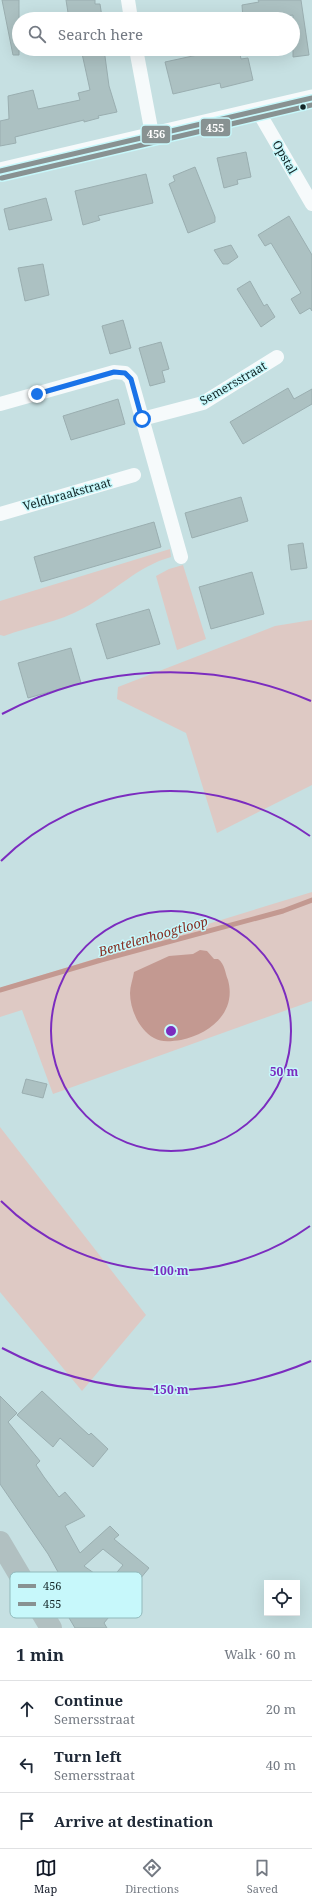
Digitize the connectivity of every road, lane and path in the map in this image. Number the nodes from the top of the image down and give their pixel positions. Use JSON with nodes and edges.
{"nodes":[{"id":1,"x":128,"y":0,"type":"edge"},
{"id":2,"x":130,"y":12,"type":"edge"},
{"id":3,"x":137,"y":56,"type":"edge"},
{"id":4,"x":312,"y":98,"type":"edge"},
{"id":5,"x":258,"y":111,"type":"junction"},
{"id":6,"x":152,"y":134,"type":"junction"},
{"id":7,"x":0,"y":170,"type":"edge"},
{"id":8,"x":312,"y":204,"type":"edge"},
{"id":9,"x":277,"y":357,"type":"dead end"},
{"id":10,"x":0,"y":404,"type":"edge"},
{"id":11,"x":142,"y":419,"type":"junction"},
{"id":12,"x":134,"y":475,"type":"dead end"},
{"id":13,"x":0,"y":514,"type":"edge"},
{"id":14,"x":181,"y":557,"type":"dead end"},
{"id":15,"x":0,"y":1542,"type":"edge"},
{"id":16,"x":18,"y":1572,"type":"edge"},
{"id":17,"x":45,"y":1618,"type":"edge"},
{"id":18,"x":51,"y":1628,"type":"edge"}],
"edges":[{"from":1,"to":2,"type":"street"},
{"from":3,"to":6,"type":"street"},
{"from":4,"to":5,"type":"street"},
{"from":5,"to":6,"type":"street"},
{"from":5,"to":8,"type":"street","name":"Opstal"},
{"from":6,"to":7,"type":"street"},
{"from":9,"to":11,"type":"street","name":"Semersstraat"},
{"from":10,"to":11,"type":"street"},
{"from":11,"to":14,"type":"street"},
{"from":12,"to":13,"type":"street","name":"Veldbraakstraat"},
{"from":15,"to":16,"type":"main road"},
{"from":17,"to":18,"type":"main road"}]}
